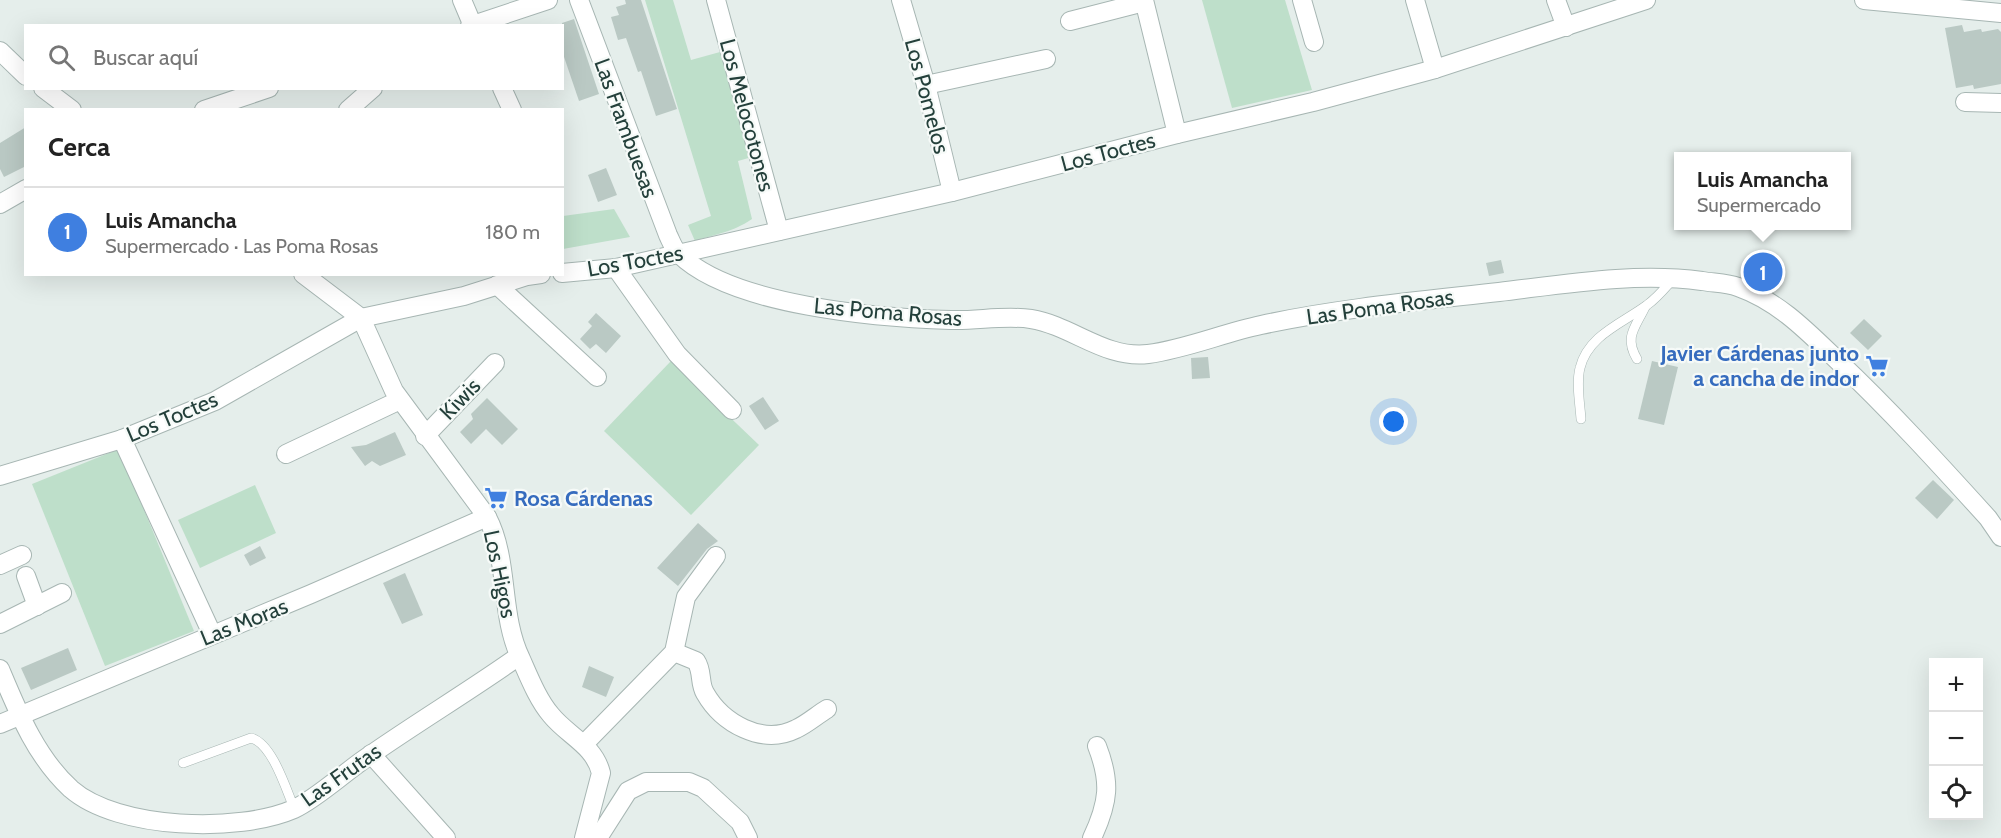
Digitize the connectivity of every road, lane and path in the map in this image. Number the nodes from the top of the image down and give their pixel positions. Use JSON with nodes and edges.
{"nodes":[{"id":1,"x":462,"y":0,"type":"edge"},
{"id":2,"x":548,"y":0,"type":"edge"},
{"id":3,"x":579,"y":0,"type":"edge"},
{"id":4,"x":716,"y":0,"type":"edge"},
{"id":5,"x":901,"y":0,"type":"edge"},
{"id":6,"x":1302,"y":0,"type":"edge"},
{"id":7,"x":1415,"y":0,"type":"edge"},
{"id":8,"x":1556,"y":0,"type":"edge"},
{"id":9,"x":1646,"y":0,"type":"edge"},
{"id":10,"x":1864,"y":0,"type":"edge"},
{"id":11,"x":1144,"y":1,"type":"edge"},
{"id":12,"x":1917,"y":4,"type":"edge"},
{"id":13,"x":2001,"y":13,"type":"edge"},
{"id":14,"x":1071,"y":21,"type":"dead end"},
{"id":15,"x":472,"y":24,"type":"edge"},
{"id":16,"x":475,"y":24,"type":"edge"},
{"id":17,"x":1566,"y":27,"type":"junction"},
{"id":18,"x":1314,"y":42,"type":"dead end"},
{"id":19,"x":0,"y":51,"type":"edge"},
{"id":20,"x":1046,"y":59,"type":"dead end"},
{"id":21,"x":1435,"y":69,"type":"junction"},
{"id":22,"x":13,"y":72,"type":"edge"},
{"id":23,"x":926,"y":85,"type":"junction"},
{"id":24,"x":46,"y":90,"type":"edge"},
{"id":25,"x":263,"y":90,"type":"edge"},
{"id":26,"x":371,"y":90,"type":"edge"},
{"id":27,"x":503,"y":90,"type":"edge"},
{"id":28,"x":1965,"y":102,"type":"dead end"},
{"id":29,"x":2001,"y":104,"type":"edge"},
{"id":30,"x":69,"y":108,"type":"edge"},
{"id":31,"x":210,"y":108,"type":"edge"},
{"id":32,"x":350,"y":108,"type":"edge"},
{"id":33,"x":511,"y":108,"type":"edge"},
{"id":34,"x":1177,"y":134,"type":"junction"},
{"id":35,"x":24,"y":190,"type":"edge"},
{"id":36,"x":952,"y":192,"type":"junction"},
{"id":37,"x":0,"y":204,"type":"edge"},
{"id":38,"x":779,"y":231,"type":"junction"},
{"id":39,"x":678,"y":254,"type":"junction"},
{"id":40,"x":616,"y":268,"type":"junction"},
{"id":41,"x":564,"y":273,"type":"edge"},
{"id":42,"x":306,"y":276,"type":"edge"},
{"id":43,"x":527,"y":276,"type":"edge"},
{"id":44,"x":1674,"y":278,"type":"junction"},
{"id":45,"x":497,"y":285,"type":"junction"},
{"id":46,"x":1646,"y":306,"type":"junction"},
{"id":47,"x":361,"y":318,"type":"junction"},
{"id":48,"x":1637,"y":359,"type":"dead end"},
{"id":49,"x":495,"y":363,"type":"dead end"},
{"id":50,"x":597,"y":376,"type":"dead end"},
{"id":51,"x":400,"y":400,"type":"junction"},
{"id":52,"x":732,"y":410,"type":"dead end"},
{"id":53,"x":1581,"y":419,"type":"dead end"},
{"id":54,"x":425,"y":436,"type":"junction"},
{"id":55,"x":122,"y":438,"type":"junction"},
{"id":56,"x":286,"y":454,"type":"dead end"},
{"id":57,"x":0,"y":476,"type":"edge"},
{"id":58,"x":1994,"y":515,"type":"edge"},
{"id":59,"x":487,"y":517,"type":"junction"},
{"id":60,"x":2001,"y":537,"type":"edge"},
{"id":61,"x":22,"y":555,"type":"dead end"},
{"id":62,"x":716,"y":556,"type":"dead end"},
{"id":63,"x":0,"y":565,"type":"edge"},
{"id":64,"x":26,"y":576,"type":"dead end"},
{"id":65,"x":62,"y":593,"type":"dead end"},
{"id":66,"x":37,"y":606,"type":"junction"},
{"id":67,"x":0,"y":624,"type":"edge"},
{"id":68,"x":212,"y":634,"type":"junction"},
{"id":69,"x":674,"y":652,"type":"junction"},
{"id":70,"x":519,"y":656,"type":"junction"},
{"id":71,"x":0,"y":669,"type":"edge"},
{"id":72,"x":827,"y":709,"type":"dead end"},
{"id":73,"x":20,"y":718,"type":"junction"},
{"id":74,"x":0,"y":724,"type":"edge"},
{"id":75,"x":584,"y":744,"type":"junction"},
{"id":76,"x":1096,"y":746,"type":"dead end"},
{"id":77,"x":371,"y":754,"type":"junction"},
{"id":78,"x":183,"y":763,"type":"dead end"},
{"id":79,"x":294,"y":808,"type":"junction"},
{"id":80,"x":446,"y":838,"type":"edge"},
{"id":81,"x":584,"y":838,"type":"edge"},
{"id":82,"x":598,"y":838,"type":"edge"},
{"id":83,"x":748,"y":838,"type":"edge"},
{"id":84,"x":1092,"y":838,"type":"edge"}],
"edges":[{"from":1,"to":15,"type":"street"},
{"from":2,"to":16,"type":"street"},
{"from":3,"to":39,"type":"street","name":"Las Frambuesas"},
{"from":4,"to":38,"type":"street","name":"Los Melocotones"},
{"from":5,"to":23,"type":"street","name":"Los Pomelos"},
{"from":6,"to":18,"type":"street"},
{"from":7,"to":21,"type":"street"},
{"from":8,"to":17,"type":"street"},
{"from":9,"to":17,"type":"street","name":"Los Toctes"},
{"from":10,"to":12,"type":"street"},
{"from":11,"to":14,"type":"street"},
{"from":11,"to":34,"type":"street"},
{"from":12,"to":13,"type":"street"},
{"from":17,"to":21,"type":"street","name":"Los Toctes"},
{"from":19,"to":22,"type":"street"},
{"from":20,"to":23,"type":"street"},
{"from":21,"to":34,"type":"street","name":"Los Toctes"},
{"from":23,"to":36,"type":"street","name":"Los Pomelos"},
{"from":24,"to":30,"type":"street"},
{"from":25,"to":31,"type":"street"},
{"from":26,"to":32,"type":"street"},
{"from":27,"to":33,"type":"street"},
{"from":28,"to":29,"type":"street"},
{"from":34,"to":36,"type":"street","name":"Los Toctes"},
{"from":35,"to":37,"type":"street"},
{"from":36,"to":38,"type":"street","name":"Los Toctes"},
{"from":38,"to":39,"type":"street","name":"Los Toctes"},
{"from":39,"to":40,"type":"street","name":"Los Toctes"},
{"from":39,"to":44,"type":"street","name":"Las Poma Rosas"},
{"from":40,"to":41,"type":"street","name":"Los Toctes"},
{"from":40,"to":52,"type":"street"},
{"from":42,"to":47,"type":"street","name":"Los Higos"},
{"from":43,"to":45,"type":"street","name":"Los Toctes"},
{"from":44,"to":46,"type":"lane"},
{"from":44,"to":58,"type":"street","name":"Las Poma Rosas"},
{"from":45,"to":47,"type":"street","name":"Los Toctes"},
{"from":45,"to":50,"type":"street"},
{"from":46,"to":48,"type":"lane"},
{"from":46,"to":53,"type":"lane"},
{"from":47,"to":51,"type":"street","name":"Los Higos"},
{"from":47,"to":55,"type":"street","name":"Los Toctes"},
{"from":49,"to":54,"type":"street","name":"Kiwis"},
{"from":51,"to":54,"type":"street","name":"Los Higos"},
{"from":51,"to":56,"type":"street"},
{"from":54,"to":59,"type":"street","name":"Los Higos"},
{"from":55,"to":57,"type":"street","name":"Los Toctes"},
{"from":55,"to":68,"type":"street"},
{"from":58,"to":60,"type":"street","name":"Las Poma Rosas"},
{"from":59,"to":68,"type":"street","name":"Las Moras"},
{"from":59,"to":70,"type":"street","name":"Los Higos"},
{"from":61,"to":63,"type":"street"},
{"from":62,"to":69,"type":"street"},
{"from":64,"to":66,"type":"street"},
{"from":65,"to":66,"type":"street"},
{"from":66,"to":67,"type":"street"},
{"from":68,"to":73,"type":"street","name":"Las Moras"},
{"from":69,"to":72,"type":"street"},
{"from":69,"to":75,"type":"street"},
{"from":70,"to":75,"type":"street","name":"Los Higos"},
{"from":70,"to":77,"type":"street","name":"Las Frutas"},
{"from":71,"to":73,"type":"street","name":"Las Frutas"},
{"from":73,"to":74,"type":"street","name":"Las Moras"},
{"from":73,"to":79,"type":"street","name":"Las Frutas"},
{"from":75,"to":81,"type":"street","name":"Los Higos"},
{"from":76,"to":84,"type":"street"},
{"from":77,"to":79,"type":"street","name":"Las Frutas"},
{"from":77,"to":80,"type":"street"},
{"from":78,"to":79,"type":"lane"},
{"from":82,"to":83,"type":"street"}]}
